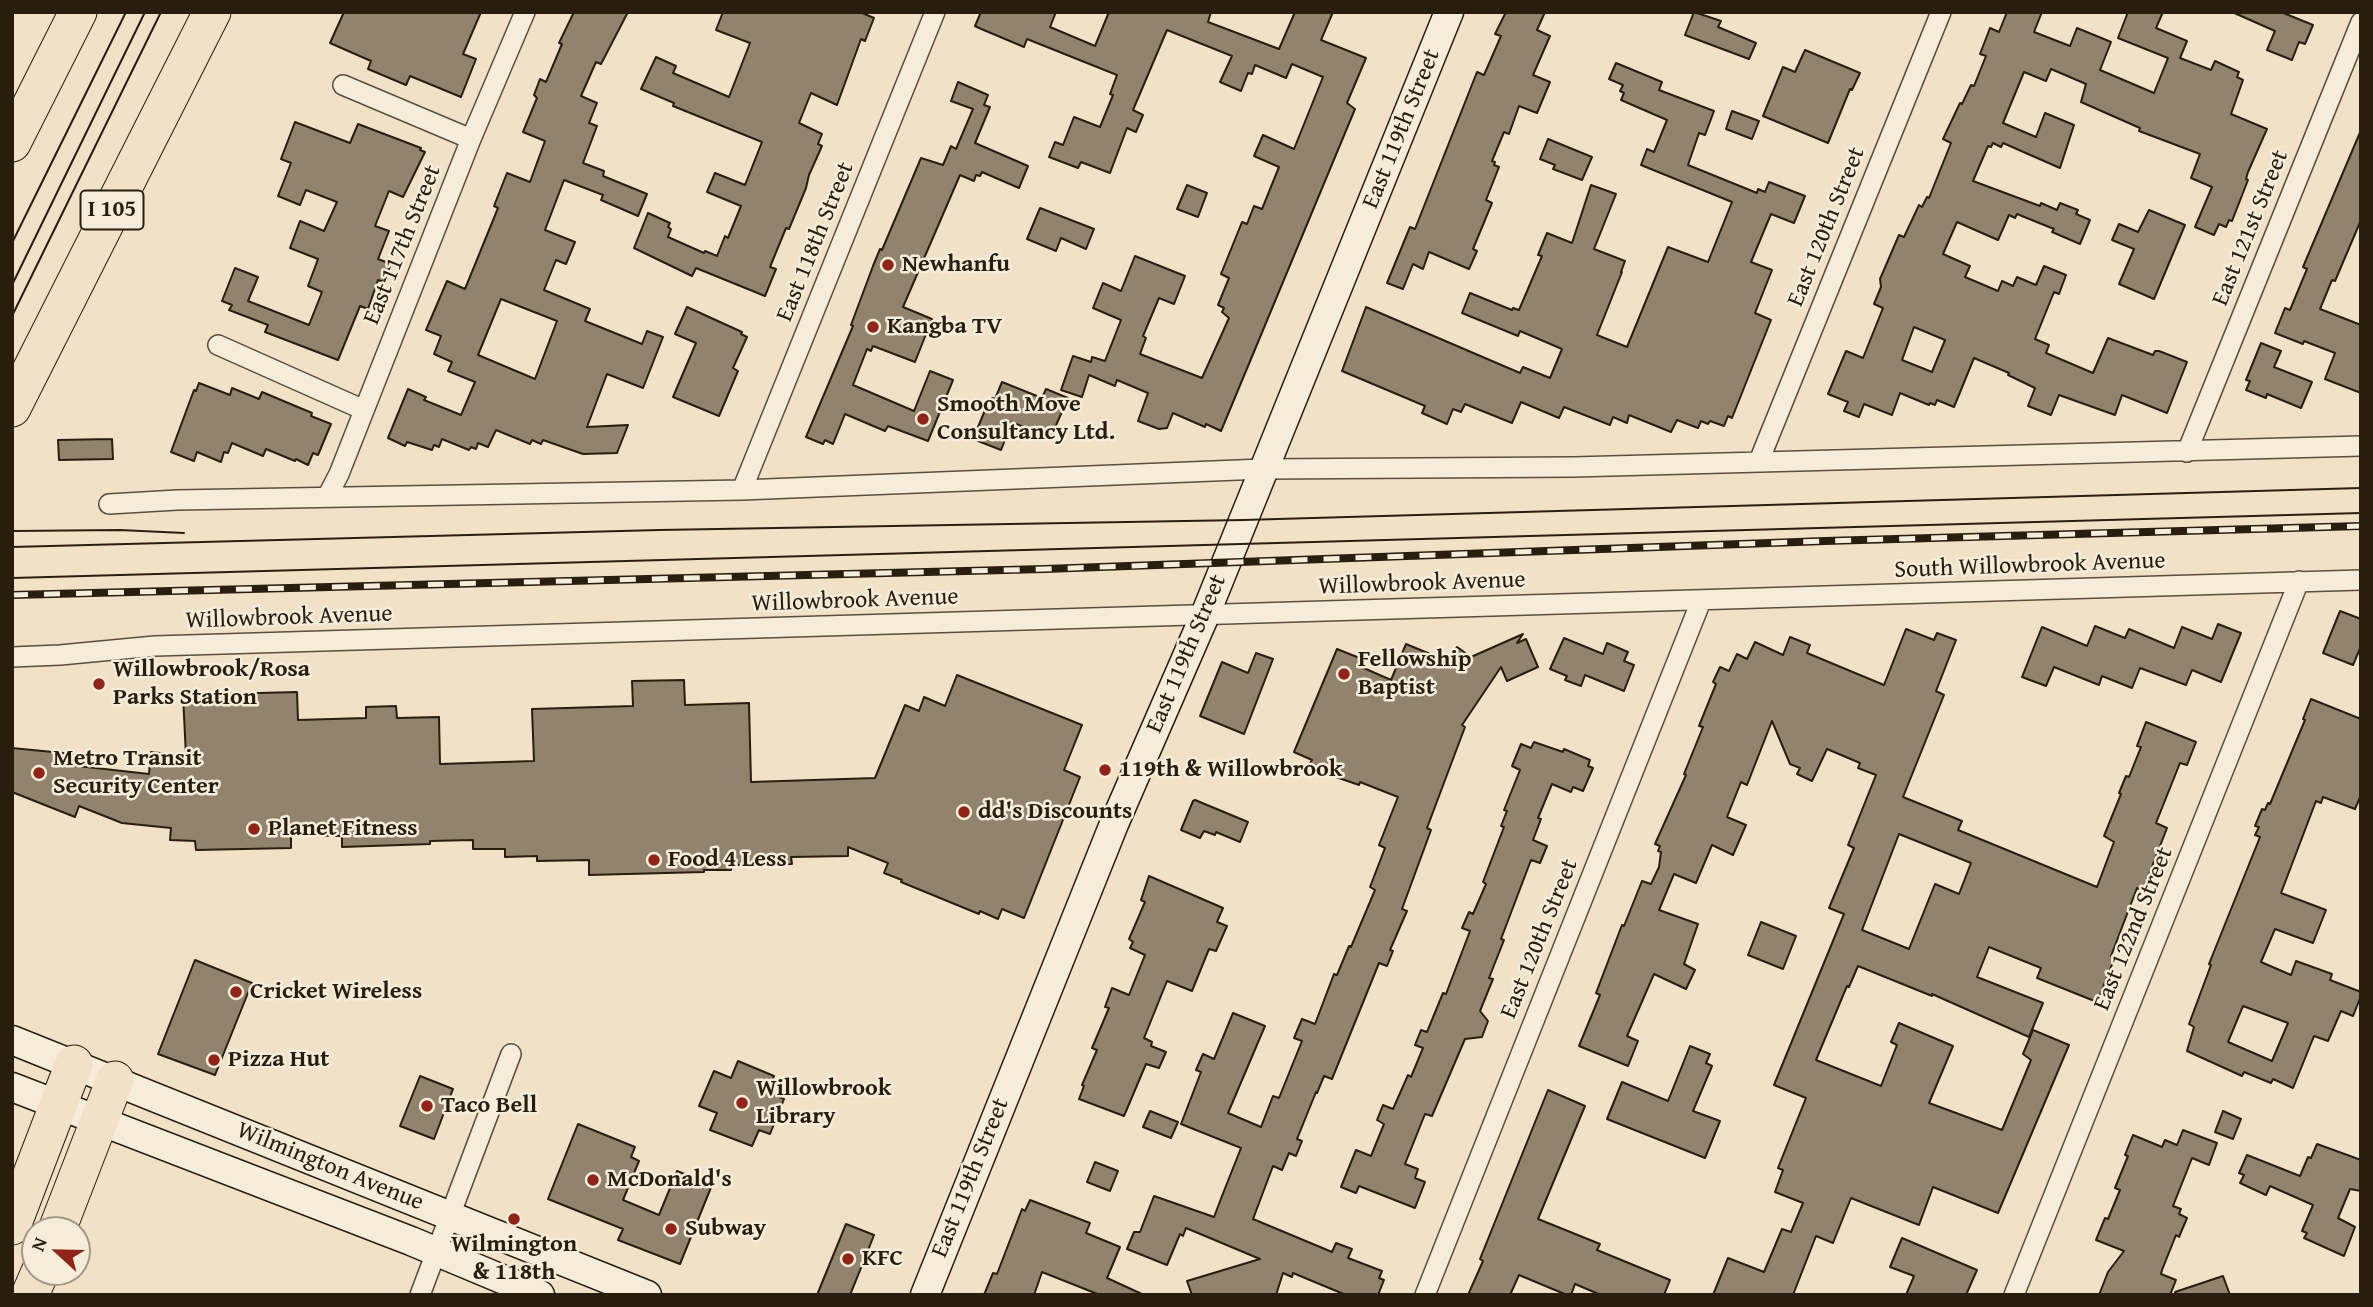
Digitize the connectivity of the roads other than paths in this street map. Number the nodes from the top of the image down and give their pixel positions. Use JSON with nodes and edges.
{"nodes":[{"id":1,"x":78,"y":12,"type":"edge"},
{"id":2,"x":212,"y":12,"type":"edge"},
{"id":3,"x":526,"y":12,"type":"edge"},
{"id":4,"x":935,"y":12,"type":"edge"},
{"id":5,"x":1449,"y":12,"type":"edge"},
{"id":6,"x":1941,"y":12,"type":"edge"},
{"id":7,"x":2361,"y":22,"type":"edge"},
{"id":8,"x":343,"y":85,"type":"dead end"},
{"id":9,"x":471,"y":139,"type":"junction"},
{"id":10,"x":12,"y":143,"type":"edge"},
{"id":11,"x":218,"y":345,"type":"dead end"},
{"id":12,"x":12,"y":408,"type":"edge"},
{"id":13,"x":364,"y":410,"type":"junction"},
{"id":14,"x":2361,"y":446,"type":"edge"},
{"id":15,"x":2186,"y":452,"type":"junction"},
{"id":16,"x":1759,"y":461,"type":"junction"},
{"id":17,"x":1264,"y":469,"type":"junction"},
{"id":18,"x":742,"y":490,"type":"junction"},
{"id":19,"x":327,"y":497,"type":"junction"},
{"id":20,"x":109,"y":504,"type":"dead end"},
{"id":21,"x":2361,"y":580,"type":"edge"},
{"id":22,"x":2299,"y":581,"type":"junction"},
{"id":23,"x":1700,"y":601,"type":"junction"},
{"id":24,"x":1205,"y":615,"type":"junction"},
{"id":25,"x":12,"y":657,"type":"edge"},
{"id":26,"x":12,"y":1040,"type":"edge"},
{"id":27,"x":511,"y":1054,"type":"dead end"},
{"id":28,"x":74,"y":1064,"type":"junction"},
{"id":29,"x":116,"y":1080,"type":"junction"},
{"id":30,"x":12,"y":1087,"type":"edge"},
{"id":31,"x":58,"y":1105,"type":"junction"},
{"id":32,"x":100,"y":1121,"type":"junction"},
{"id":33,"x":450,"y":1215,"type":"junction"},
{"id":34,"x":63,"y":1216,"type":"edge"},
{"id":35,"x":12,"y":1226,"type":"edge"},
{"id":36,"x":436,"y":1251,"type":"junction"},
{"id":37,"x":420,"y":1295,"type":"edge"},
{"id":38,"x":540,"y":1295,"type":"edge"},
{"id":39,"x":647,"y":1295,"type":"edge"},
{"id":40,"x":925,"y":1295,"type":"edge"},
{"id":41,"x":1425,"y":1295,"type":"edge"},
{"id":42,"x":2014,"y":1295,"type":"edge"}],
"edges":[{"from":1,"to":10,"type":"highway"},
{"from":2,"to":12,"type":"highway","number":"I 105"},
{"from":3,"to":9,"type":"street","name":"East 117th Street"},
{"from":4,"to":18,"type":"street","name":"East 118th Street"},
{"from":5,"to":17,"type":"street","name":"East 119th Street"},
{"from":6,"to":16,"type":"street","name":"East 120th Street"},
{"from":7,"to":15,"type":"street","name":"East 121st Street"},
{"from":8,"to":9,"type":"street"},
{"from":9,"to":13,"type":"street","name":"East 117th Street"},
{"from":11,"to":13,"type":"street"},
{"from":13,"to":19,"type":"street","name":"East 117th Street"},
{"from":14,"to":15,"type":"street"},
{"from":15,"to":16,"type":"street"},
{"from":16,"to":17,"type":"street"},
{"from":17,"to":18,"type":"street"},
{"from":17,"to":24,"type":"street","name":"East 119th Street"},
{"from":18,"to":19,"type":"street"},
{"from":19,"to":20,"type":"street"},
{"from":21,"to":22,"type":"street","name":"South Willowbrook Avenue"},
{"from":22,"to":23,"type":"street","name":"South Willowbrook Avenue"},
{"from":22,"to":42,"type":"street","name":"East 122nd Street"},
{"from":23,"to":24,"type":"street","name":"Willowbrook Avenue"},
{"from":23,"to":41,"type":"street","name":"East 120th Street"},
{"from":24,"to":25,"type":"street","name":"Willowbrook Avenue"},
{"from":24,"to":40,"type":"street","name":"East 119th Street"},
{"from":26,"to":28,"type":"street","name":"Wilmington Avenue"},
{"from":27,"to":33,"type":"street"},
{"from":28,"to":29,"type":"street","name":"Wilmington Avenue"},
{"from":28,"to":31,"type":"highway"},
{"from":29,"to":32,"type":"highway"},
{"from":29,"to":33,"type":"street","name":"Wilmington Avenue"},
{"from":30,"to":31,"type":"street","name":"Wilmington Avenue"},
{"from":31,"to":32,"type":"street","name":"Wilmington Avenue"},
{"from":31,"to":35,"type":"highway"},
{"from":32,"to":34,"type":"highway"},
{"from":32,"to":36,"type":"street","name":"Wilmington Avenue"},
{"from":33,"to":36,"type":"street"},
{"from":33,"to":39,"type":"street","name":"Wilmington Avenue"},
{"from":36,"to":37,"type":"street"},
{"from":36,"to":38,"type":"street","name":"Wilmington Avenue"}]}
